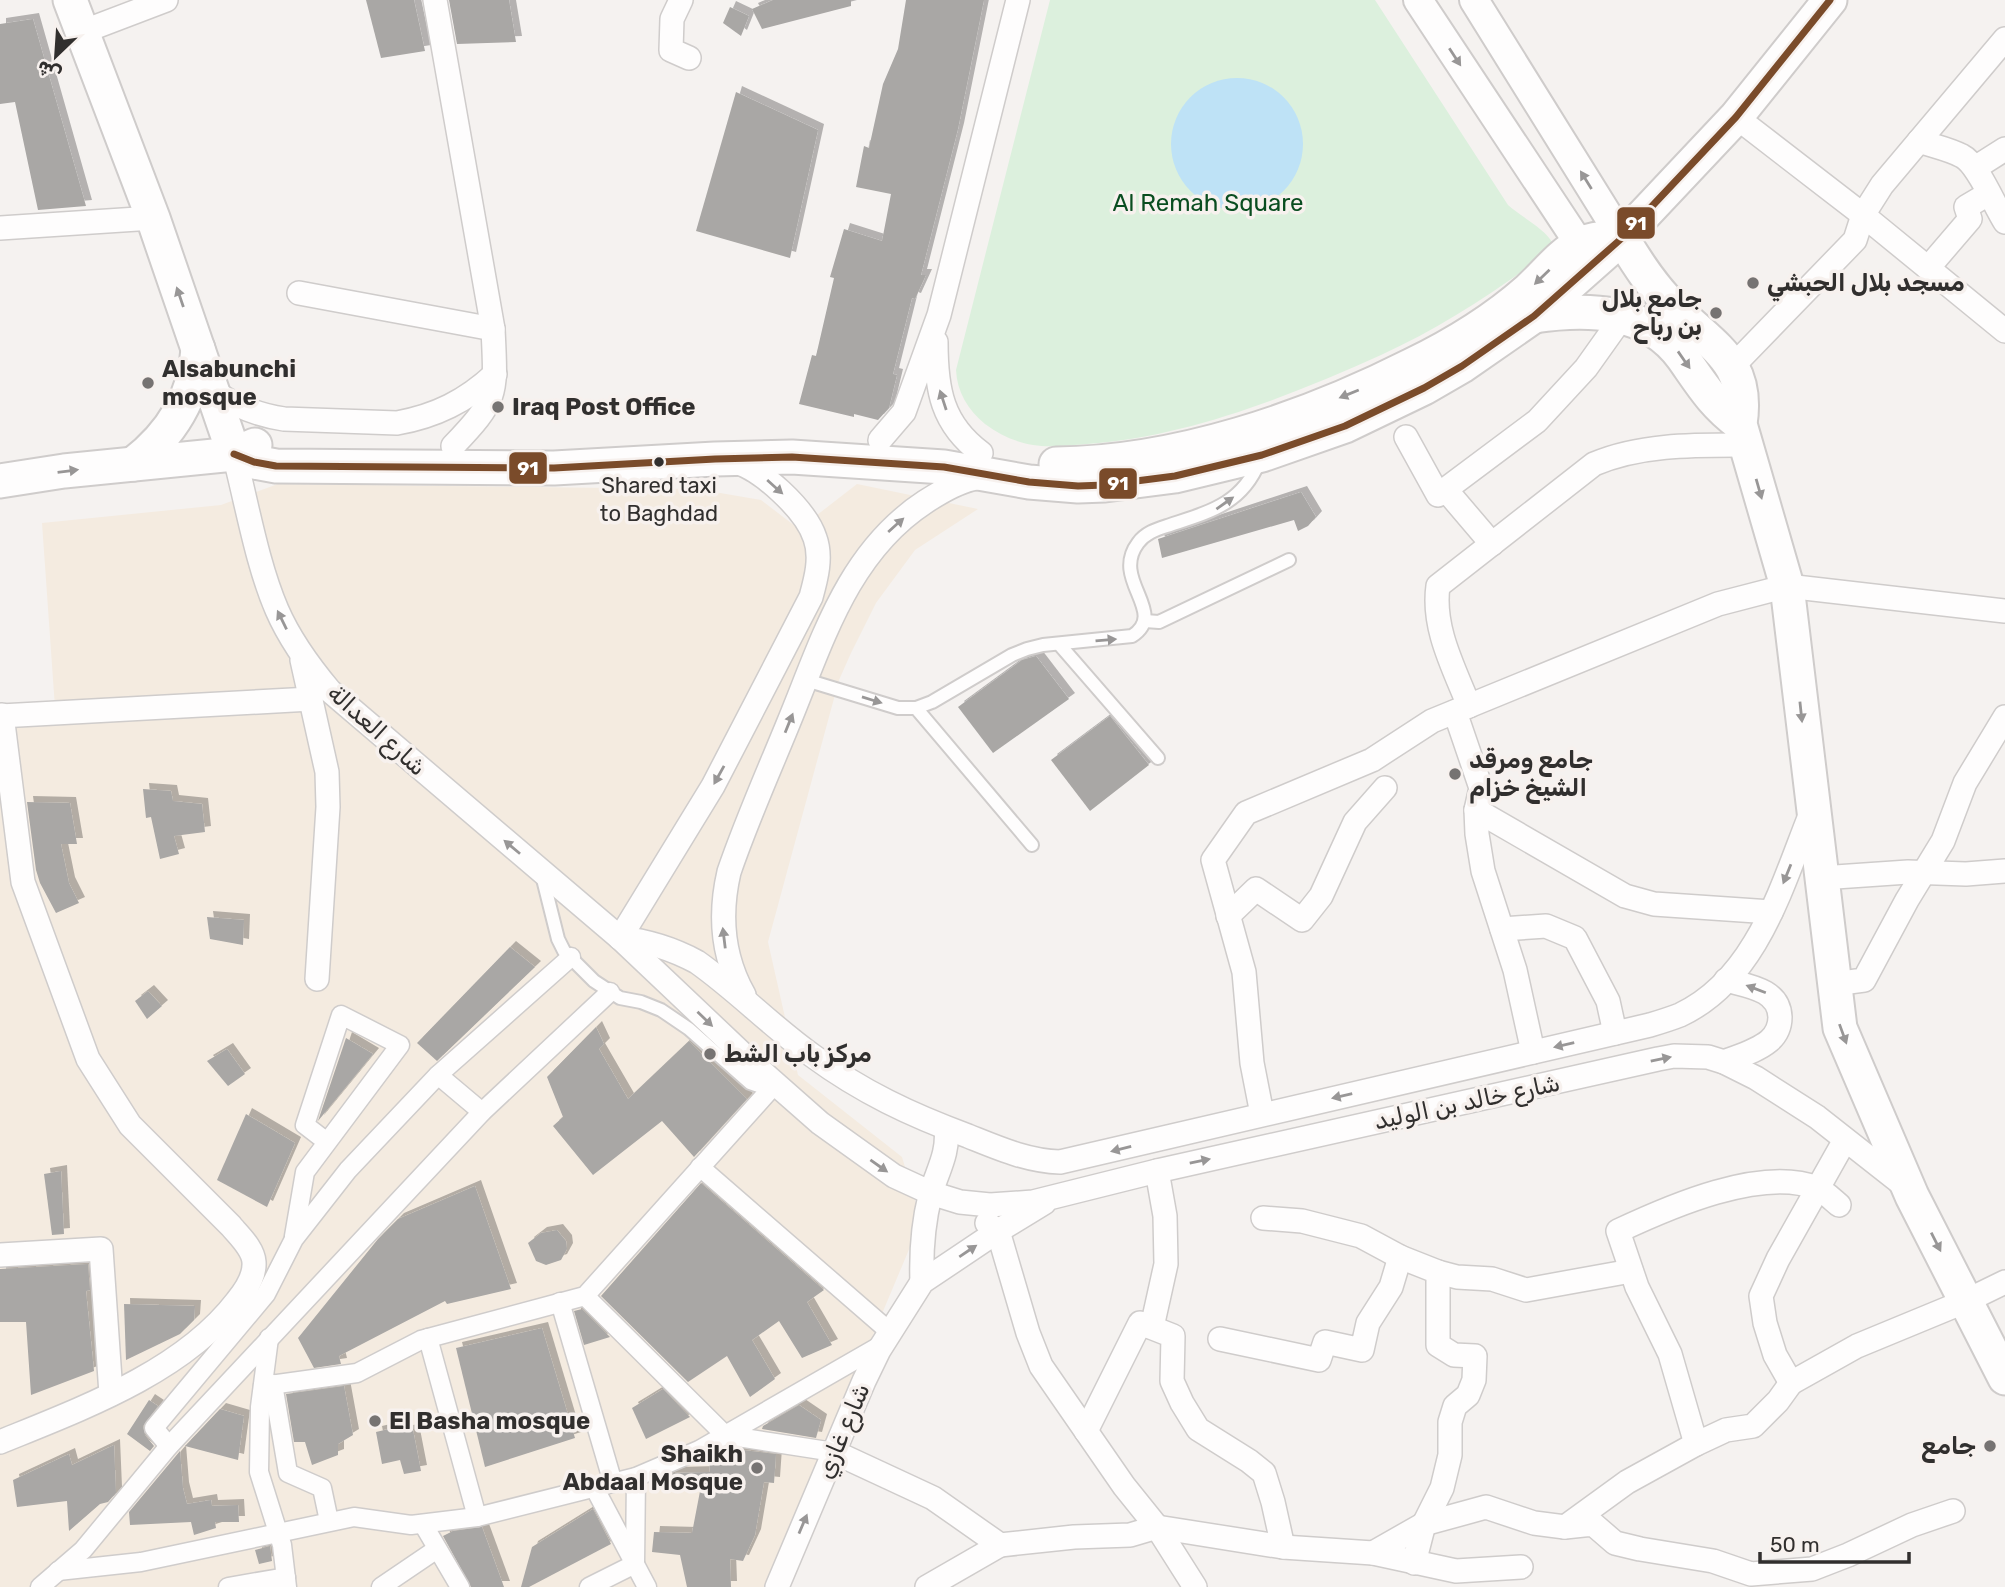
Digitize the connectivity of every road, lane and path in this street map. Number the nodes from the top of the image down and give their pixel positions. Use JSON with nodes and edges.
{"nodes":[{"id":1,"x":70,"y":0,"type":"edge"},
{"id":2,"x":166,"y":0,"type":"edge"},
{"id":3,"x":435,"y":0,"type":"edge"},
{"id":4,"x":681,"y":0,"type":"edge"},
{"id":5,"x":1018,"y":0,"type":"edge"},
{"id":6,"x":1418,"y":0,"type":"edge"},
{"id":7,"x":1474,"y":0,"type":"edge"},
{"id":8,"x":1830,"y":0,"type":"edge"},
{"id":9,"x":82,"y":32,"type":"junction"},
{"id":10,"x":2002,"y":48,"type":"edge"},
{"id":11,"x":689,"y":58,"type":"dead end"},
{"id":12,"x":1736,"y":117,"type":"junction"},
{"id":13,"x":1919,"y":141,"type":"junction"},
{"id":14,"x":2005,"y":149,"type":"edge"},
{"id":15,"x":1975,"y":168,"type":"junction"},
{"id":16,"x":1988,"y":194,"type":"junction"},
{"id":17,"x":1863,"y":215,"type":"junction"},
{"id":18,"x":153,"y":218,"type":"junction"},
{"id":19,"x":2005,"y":222,"type":"edge"},
{"id":20,"x":0,"y":228,"type":"edge"},
{"id":21,"x":1622,"y":238,"type":"junction"},
{"id":22,"x":1587,"y":255,"type":"junction"},
{"id":23,"x":1928,"y":268,"type":"junction"},
{"id":24,"x":299,"y":293,"type":"dead end"},
{"id":25,"x":939,"y":315,"type":"junction"},
{"id":26,"x":1534,"y":316,"type":"junction"},
{"id":27,"x":1623,"y":316,"type":"junction"},
{"id":28,"x":493,"y":329,"type":"junction"},
{"id":29,"x":2005,"y":331,"type":"edge"},
{"id":30,"x":198,"y":349,"type":"junction"},
{"id":31,"x":1732,"y":367,"type":"junction"},
{"id":32,"x":495,"y":374,"type":"junction"},
{"id":33,"x":213,"y":391,"type":"junction"},
{"id":34,"x":1743,"y":434,"type":"junction"},
{"id":35,"x":1406,"y":437,"type":"dead end"},
{"id":36,"x":880,"y":440,"type":"junction"},
{"id":37,"x":453,"y":446,"type":"junction"},
{"id":38,"x":234,"y":454,"type":"junction"},
{"id":39,"x":1262,"y":455,"type":"junction"},
{"id":40,"x":715,"y":458,"type":"junction"},
{"id":41,"x":134,"y":464,"type":"junction"},
{"id":42,"x":991,"y":465,"type":"junction"},
{"id":43,"x":0,"y":481,"type":"edge"},
{"id":44,"x":1446,"y":490,"type":"junction"},
{"id":45,"x":1492,"y":544,"type":"junction"},
{"id":46,"x":1289,"y":560,"type":"dead end"},
{"id":47,"x":1787,"y":586,"type":"junction"},
{"id":48,"x":2005,"y":611,"type":"edge"},
{"id":49,"x":1145,"y":621,"type":"junction"},
{"id":50,"x":1059,"y":644,"type":"junction"},
{"id":51,"x":300,"y":654,"type":"junction"},
{"id":52,"x":806,"y":680,"type":"junction"},
{"id":53,"x":311,"y":699,"type":"junction"},
{"id":54,"x":916,"y":708,"type":"junction"},
{"id":55,"x":1462,"y":709,"type":"junction"},
{"id":56,"x":1,"y":715,"type":"edge"},
{"id":57,"x":2005,"y":717,"type":"edge"},
{"id":58,"x":1158,"y":758,"type":"dead end"},
{"id":59,"x":1385,"y":789,"type":"dead end"},
{"id":60,"x":1476,"y":810,"type":"junction"},
{"id":61,"x":1812,"y":811,"type":"junction"},
{"id":62,"x":1032,"y":845,"type":"dead end"},
{"id":63,"x":541,"y":871,"type":"junction"},
{"id":64,"x":2005,"y":871,"type":"edge"},
{"id":65,"x":1923,"y":874,"type":"junction"},
{"id":66,"x":1821,"y":878,"type":"junction"},
{"id":67,"x":1771,"y":912,"type":"junction"},
{"id":68,"x":1228,"y":916,"type":"junction"},
{"id":69,"x":1502,"y":929,"type":"junction"},
{"id":70,"x":620,"y":938,"type":"junction"},
{"id":71,"x":570,"y":957,"type":"junction"},
{"id":72,"x":317,"y":979,"type":"dead end"},
{"id":73,"x":1726,"y":980,"type":"junction"},
{"id":74,"x":1834,"y":984,"type":"junction"},
{"id":75,"x":610,"y":992,"type":"junction"},
{"id":76,"x":747,"y":1001,"type":"junction"},
{"id":77,"x":1615,"y":1033,"type":"junction"},
{"id":78,"x":1533,"y":1052,"type":"junction"},
{"id":79,"x":1724,"y":1062,"type":"junction"},
{"id":80,"x":438,"y":1075,"type":"junction"},
{"id":81,"x":777,"y":1093,"type":"junction"},
{"id":82,"x":482,"y":1112,"type":"junction"},
{"id":83,"x":1262,"y":1114,"type":"junction"},
{"id":84,"x":946,"y":1128,"type":"junction"},
{"id":85,"x":1845,"y":1140,"type":"junction"},
{"id":86,"x":327,"y":1142,"type":"junction"},
{"id":87,"x":700,"y":1167,"type":"junction"},
{"id":88,"x":1157,"y":1171,"type":"junction"},
{"id":89,"x":1819,"y":1189,"type":"junction"},
{"id":90,"x":1909,"y":1189,"type":"junction"},
{"id":91,"x":931,"y":1193,"type":"junction"},
{"id":92,"x":1056,"y":1196,"type":"junction"},
{"id":93,"x":960,"y":1202,"type":"junction"},
{"id":94,"x":1839,"y":1205,"type":"dead end"},
{"id":95,"x":1263,"y":1217,"type":"dead end"},
{"id":96,"x":998,"y":1231,"type":"junction"},
{"id":97,"x":294,"y":1239,"type":"junction"},
{"id":98,"x":0,"y":1255,"type":"edge"},
{"id":99,"x":1401,"y":1257,"type":"junction"},
{"id":100,"x":1632,"y":1271,"type":"junction"},
{"id":101,"x":1438,"y":1272,"type":"junction"},
{"id":102,"x":922,"y":1282,"type":"junction"},
{"id":103,"x":2005,"y":1282,"type":"edge"},
{"id":104,"x":585,"y":1296,"type":"junction"},
{"id":105,"x":1966,"y":1301,"type":"junction"},
{"id":106,"x":560,"y":1302,"type":"junction"},
{"id":107,"x":1152,"y":1327,"type":"junction"},
{"id":108,"x":269,"y":1338,"type":"junction"},
{"id":109,"x":428,"y":1338,"type":"junction"},
{"id":110,"x":887,"y":1338,"type":"junction"},
{"id":111,"x":1220,"y":1339,"type":"dead end"},
{"id":112,"x":2005,"y":1378,"type":"edge"},
{"id":113,"x":1791,"y":1382,"type":"junction"},
{"id":114,"x":268,"y":1385,"type":"junction"},
{"id":115,"x":111,"y":1394,"type":"junction"},
{"id":116,"x":1086,"y":1431,"type":"junction"},
{"id":117,"x":725,"y":1435,"type":"junction"},
{"id":118,"x":0,"y":1442,"type":"edge"},
{"id":119,"x":1696,"y":1444,"type":"junction"},
{"id":120,"x":169,"y":1446,"type":"junction"},
{"id":121,"x":834,"y":1452,"type":"junction"},
{"id":122,"x":636,"y":1477,"type":"junction"},
{"id":123,"x":613,"y":1483,"type":"junction"},
{"id":124,"x":594,"y":1488,"type":"junction"},
{"id":125,"x":1953,"y":1511,"type":"dead end"},
{"id":126,"x":477,"y":1517,"type":"junction"},
{"id":127,"x":329,"y":1521,"type":"junction"},
{"id":128,"x":423,"y":1524,"type":"junction"},
{"id":129,"x":1423,"y":1524,"type":"junction"},
{"id":130,"x":1157,"y":1527,"type":"junction"},
{"id":131,"x":1565,"y":1527,"type":"junction"},
{"id":132,"x":278,"y":1531,"type":"junction"},
{"id":133,"x":1000,"y":1545,"type":"junction"},
{"id":134,"x":1283,"y":1547,"type":"junction"},
{"id":135,"x":437,"y":1549,"type":"junction"},
{"id":136,"x":1373,"y":1553,"type":"junction"},
{"id":137,"x":1414,"y":1563,"type":"junction"},
{"id":138,"x":635,"y":1564,"type":"junction"},
{"id":139,"x":1521,"y":1567,"type":"dead end"},
{"id":140,"x":58,"y":1571,"type":"junction"},
{"id":141,"x":287,"y":1582,"type":"edge"},
{"id":142,"x":40,"y":1587,"type":"edge"},
{"id":143,"x":228,"y":1587,"type":"edge"},
{"id":144,"x":381,"y":1587,"type":"edge"},
{"id":145,"x":460,"y":1587,"type":"edge"},
{"id":146,"x":589,"y":1587,"type":"edge"},
{"id":147,"x":647,"y":1587,"type":"edge"},
{"id":148,"x":777,"y":1587,"type":"edge"},
{"id":149,"x":926,"y":1587,"type":"edge"},
{"id":150,"x":1195,"y":1587,"type":"edge"}],
"edges":[{"from":1,"to":9,"type":"main road"},
{"from":2,"to":9,"type":"street"},
{"from":3,"to":28,"type":"street"},
{"from":4,"to":11,"type":"street"},
{"from":5,"to":25,"type":"street"},
{"from":6,"to":22,"type":"street","one_way":true},
{"from":21,"to":7,"type":"street","one_way":true},
{"from":8,"to":12,"type":"main road"},
{"from":9,"to":18,"type":"main road"},
{"from":10,"to":13,"type":"street"},
{"from":12,"to":17,"type":"street"},
{"from":12,"to":21,"type":"main road"},
{"from":13,"to":15,"type":"street"},
{"from":13,"to":17,"type":"street"},
{"from":14,"to":15,"type":"street"},
{"from":15,"to":16,"type":"street"},
{"from":16,"to":19,"type":"street"},
{"from":16,"to":23,"type":"street"},
{"from":17,"to":23,"type":"street"},
{"from":17,"to":31,"type":"street"},
{"from":18,"to":20,"type":"street"},
{"from":30,"to":18,"type":"main road","one_way":true},
{"from":21,"to":22,"type":"main road"},
{"from":21,"to":31,"type":"main road"},
{"from":22,"to":26,"type":"main road"},
{"from":22,"to":42,"type":"main road","one_way":true},
{"from":23,"to":29,"type":"street"},
{"from":24,"to":28,"type":"street"},
{"from":25,"to":36,"type":"street"},
{"from":42,"to":25,"type":"street","one_way":true},
{"from":26,"to":27,"type":"main road"},
{"from":26,"to":39,"type":"main road"},
{"from":27,"to":34,"type":"main road","one_way":true},
{"from":27,"to":44,"type":"street"},
{"from":28,"to":32,"type":"street"},
{"from":30,"to":33,"type":"main road"},
{"from":30,"to":41,"type":"main road"},
{"from":31,"to":34,"type":"main road"},
{"from":32,"to":33,"type":"street"},
{"from":32,"to":37,"type":"street"},
{"from":33,"to":38,"type":"main road"},
{"from":34,"to":45,"type":"street"},
{"from":34,"to":47,"type":"main road","one_way":true},
{"from":35,"to":44,"type":"street"},
{"from":36,"to":37,"type":"main road"},
{"from":36,"to":42,"type":"main road"},
{"from":37,"to":38,"type":"main road"},
{"from":38,"to":40,"type":"main road"},
{"from":38,"to":41,"type":"main road"},
{"from":51,"to":38,"type":"street","name":"شارع العدالة","one_way":true},
{"from":39,"to":42,"type":"main road"},
{"from":49,"to":39,"type":"lane","one_way":true},
{"from":40,"to":42,"type":"main road"},
{"from":40,"to":70,"type":"street","one_way":true},
{"from":43,"to":41,"type":"main road","one_way":true},
{"from":52,"to":42,"type":"street","one_way":true},
{"from":44,"to":45,"type":"street"},
{"from":45,"to":55,"type":"street"},
{"from":46,"to":49,"type":"lane"},
{"from":47,"to":48,"type":"street"},
{"from":47,"to":55,"type":"street"},
{"from":47,"to":61,"type":"main road","one_way":true},
{"from":50,"to":49,"type":"lane","one_way":true},
{"from":50,"to":54,"type":"lane"},
{"from":50,"to":58,"type":"lane"},
{"from":51,"to":53,"type":"street"},
{"from":63,"to":51,"type":"street","name":"شارع العدالة","one_way":true},
{"from":52,"to":54,"type":"lane","one_way":true},
{"from":76,"to":52,"type":"street","one_way":true},
{"from":53,"to":56,"type":"street"},
{"from":53,"to":72,"type":"street"},
{"from":54,"to":62,"type":"lane"},
{"from":55,"to":60,"type":"street"},
{"from":55,"to":68,"type":"street"},
{"from":56,"to":115,"type":"street"},
{"from":57,"to":65,"type":"street"},
{"from":59,"to":68,"type":"street"},
{"from":60,"to":67,"type":"street"},
{"from":60,"to":69,"type":"street"},
{"from":61,"to":66,"type":"main road"},
{"from":61,"to":67,"type":"street","one_way":true},
{"from":63,"to":70,"type":"street","name":"شارع العدالة"},
{"from":63,"to":71,"type":"lane"},
{"from":64,"to":65,"type":"street"},
{"from":65,"to":66,"type":"street"},
{"from":65,"to":74,"type":"street"},
{"from":66,"to":74,"type":"main road"},
{"from":67,"to":73,"type":"street"},
{"from":68,"to":83,"type":"street"},
{"from":69,"to":77,"type":"street"},
{"from":69,"to":78,"type":"street"},
{"from":70,"to":76,"type":"street"},
{"from":70,"to":81,"type":"street","name":"شارع العدالة","one_way":true},
{"from":71,"to":75,"type":"lane"},
{"from":71,"to":80,"type":"street"},
{"from":73,"to":77,"type":"street"},
{"from":79,"to":73,"type":"street","one_way":true},
{"from":74,"to":90,"type":"main road","one_way":true},
{"from":75,"to":81,"type":"lane"},
{"from":75,"to":82,"type":"street"},
{"from":76,"to":84,"type":"street"},
{"from":77,"to":78,"type":"street","one_way":true},
{"from":78,"to":83,"type":"street","one_way":true},
{"from":79,"to":85,"type":"street","name":"شارع خالد بن الوليد"},
{"from":88,"to":79,"type":"street","name":"شارع خالد بن الوليد","one_way":true},
{"from":80,"to":82,"type":"street"},
{"from":80,"to":97,"type":"street"},
{"from":81,"to":87,"type":"street"},
{"from":81,"to":91,"type":"street","name":"شارع العدالة","one_way":true},
{"from":82,"to":108,"type":"street"},
{"from":83,"to":84,"type":"street","one_way":true},
{"from":84,"to":91,"type":"street"},
{"from":85,"to":89,"type":"street"},
{"from":85,"to":90,"type":"street","name":"شارع خالد بن الوليد"},
{"from":86,"to":86,"type":"street"},
{"from":86,"to":97,"type":"street"},
{"from":87,"to":104,"type":"street"},
{"from":87,"to":110,"type":"street"},
{"from":88,"to":92,"type":"street","name":"شارع خالد بن الوليد"},
{"from":88,"to":107,"type":"street"},
{"from":89,"to":94,"type":"street"},
{"from":89,"to":100,"type":"street"},
{"from":89,"to":113,"type":"street"},
{"from":90,"to":105,"type":"main road","one_way":true},
{"from":91,"to":93,"type":"street","name":"شارع العدالة"},
{"from":91,"to":102,"type":"street"},
{"from":92,"to":93,"type":"street","name":"شارع خالد بن الوليد"},
{"from":92,"to":96,"type":"street","name":"شارع غازي"},
{"from":93,"to":96,"type":"street"},
{"from":95,"to":99,"type":"street"},
{"from":102,"to":96,"type":"street","name":"شارع غازي","one_way":true},
{"from":96,"to":116,"type":"street"},
{"from":97,"to":120,"type":"street"},
{"from":98,"to":115,"type":"street"},
{"from":99,"to":101,"type":"street"},
{"from":99,"to":111,"type":"street"},
{"from":100,"to":101,"type":"street"},
{"from":100,"to":119,"type":"street"},
{"from":101,"to":129,"type":"street"},
{"from":102,"to":110,"type":"street","name":"شارع غازي"},
{"from":103,"to":105,"type":"street"},
{"from":104,"to":106,"type":"street"},
{"from":104,"to":117,"type":"street"},
{"from":105,"to":112,"type":"main road"},
{"from":105,"to":113,"type":"street"},
{"from":106,"to":109,"type":"street"},
{"from":106,"to":123,"type":"street"},
{"from":107,"to":116,"type":"street"},
{"from":107,"to":134,"type":"street"},
{"from":108,"to":114,"type":"street"},
{"from":108,"to":120,"type":"street"},
{"from":109,"to":114,"type":"street"},
{"from":109,"to":126,"type":"street"},
{"from":110,"to":117,"type":"street"},
{"from":110,"to":121,"type":"street","name":"شارع غازي"},
{"from":113,"to":119,"type":"street"},
{"from":114,"to":127,"type":"street"},
{"from":114,"to":132,"type":"street"},
{"from":115,"to":118,"type":"street"},
{"from":116,"to":130,"type":"street"},
{"from":117,"to":121,"type":"street"},
{"from":117,"to":122,"type":"street"},
{"from":119,"to":131,"type":"street"},
{"from":120,"to":140,"type":"street"},
{"from":121,"to":133,"type":"street"},
{"from":148,"to":121,"type":"street","name":"شارع غازي","one_way":true},
{"from":122,"to":123,"type":"street"},
{"from":122,"to":138,"type":"street"},
{"from":123,"to":124,"type":"street"},
{"from":124,"to":126,"type":"street"},
{"from":124,"to":138,"type":"street"},
{"from":125,"to":131,"type":"street"},
{"from":126,"to":128,"type":"street"},
{"from":127,"to":128,"type":"street"},
{"from":127,"to":132,"type":"street"},
{"from":128,"to":135,"type":"street"},
{"from":129,"to":131,"type":"street"},
{"from":129,"to":136,"type":"street"},
{"from":129,"to":137,"type":"street"},
{"from":130,"to":133,"type":"street"},
{"from":130,"to":134,"type":"street"},
{"from":130,"to":150,"type":"street"},
{"from":132,"to":140,"type":"street"},
{"from":132,"to":141,"type":"street"},
{"from":133,"to":149,"type":"street"},
{"from":134,"to":136,"type":"street"},
{"from":135,"to":144,"type":"street"},
{"from":135,"to":145,"type":"street"},
{"from":136,"to":137,"type":"street"},
{"from":137,"to":139,"type":"street"},
{"from":138,"to":146,"type":"street"},
{"from":138,"to":147,"type":"street"},
{"from":140,"to":142,"type":"street"},
{"from":141,"to":143,"type":"street"}]}
